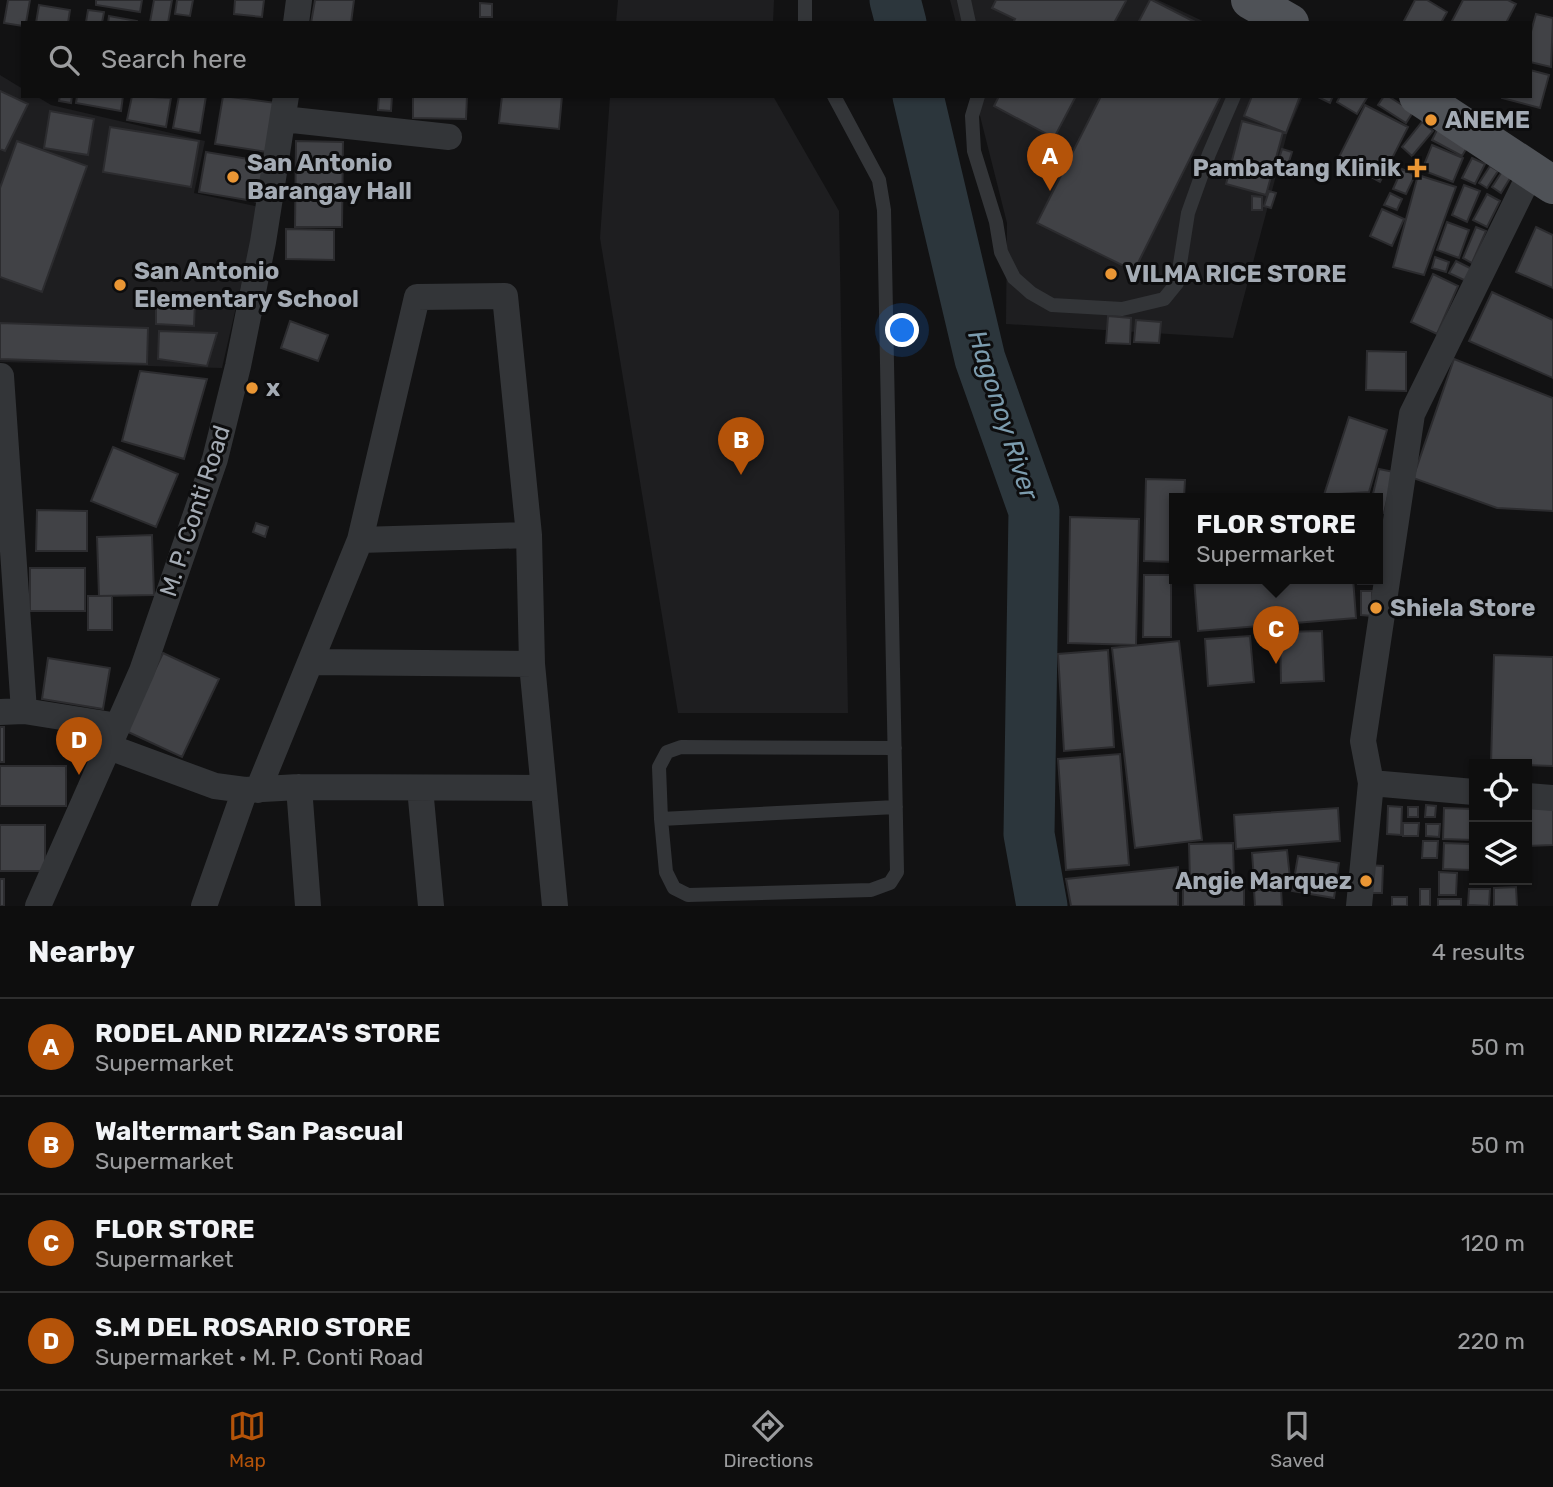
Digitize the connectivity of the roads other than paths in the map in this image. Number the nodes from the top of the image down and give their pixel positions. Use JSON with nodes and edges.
{"nodes":[{"id":1,"x":299,"y":0,"type":"edge"},
{"id":2,"x":805,"y":0,"type":"edge"},
{"id":3,"x":964,"y":0,"type":"edge"},
{"id":4,"x":296,"y":21,"type":"edge"},
{"id":5,"x":805,"y":21,"type":"edge"},
{"id":6,"x":969,"y":21,"type":"edge"},
{"id":7,"x":835,"y":98,"type":"edge"},
{"id":8,"x":977,"y":98,"type":"edge"},
{"id":9,"x":1233,"y":98,"type":"edge"},
{"id":10,"x":1421,"y":98,"type":"edge"},
{"id":11,"x":285,"y":108,"type":"edge"},
{"id":12,"x":449,"y":137,"type":"dead end"},
{"id":13,"x":1542,"y":178,"type":"edge"},
{"id":14,"x":1,"y":376,"type":"edge"},
{"id":15,"x":529,"y":535,"type":"junction"},
{"id":16,"x":360,"y":540,"type":"junction"},
{"id":17,"x":312,"y":662,"type":"junction"},
{"id":18,"x":532,"y":664,"type":"junction"},
{"id":19,"x":12,"y":711,"type":"edge"},
{"id":20,"x":113,"y":736,"type":"junction"},
{"id":21,"x":895,"y":748,"type":"junction"},
{"id":22,"x":1371,"y":783,"type":"junction"},
{"id":23,"x":299,"y":787,"type":"junction"},
{"id":24,"x":421,"y":788,"type":"junction"},
{"id":25,"x":542,"y":788,"type":"junction"},
{"id":26,"x":251,"y":790,"type":"junction"},
{"id":27,"x":1469,"y":792,"type":"edge"},
{"id":28,"x":1532,"y":796,"type":"edge"},
{"id":29,"x":1553,"y":798,"type":"edge"},
{"id":30,"x":895,"y":807,"type":"junction"},
{"id":31,"x":662,"y":819,"type":"junction"},
{"id":32,"x":38,"y":906,"type":"edge"},
{"id":33,"x":204,"y":906,"type":"edge"},
{"id":34,"x":308,"y":906,"type":"edge"},
{"id":35,"x":431,"y":906,"type":"edge"},
{"id":36,"x":555,"y":906,"type":"edge"},
{"id":37,"x":1359,"y":906,"type":"edge"}],
"edges":[{"from":1,"to":4,"type":"street"},
{"from":2,"to":5,"type":"lane"},
{"from":3,"to":6,"type":"lane"},
{"from":7,"to":21,"type":"lane"},
{"from":8,"to":9,"type":"lane"},
{"from":10,"to":13,"type":"main road"},
{"from":11,"to":12,"type":"street"},
{"from":11,"to":20,"type":"street","name":"M. P. Conti Road"},
{"from":13,"to":22,"type":"street"},
{"from":14,"to":19,"type":"street"},
{"from":15,"to":16,"type":"street"},
{"from":15,"to":16,"type":"street"},
{"from":15,"to":18,"type":"street"},
{"from":16,"to":17,"type":"street"},
{"from":17,"to":18,"type":"street"},
{"from":17,"to":26,"type":"street"},
{"from":18,"to":25,"type":"street"},
{"from":19,"to":20,"type":"street"},
{"from":20,"to":26,"type":"street"},
{"from":20,"to":32,"type":"street","name":"M. P. Conti Road"},
{"from":21,"to":30,"type":"lane"},
{"from":21,"to":31,"type":"lane"},
{"from":22,"to":27,"type":"street"},
{"from":22,"to":37,"type":"street"},
{"from":23,"to":24,"type":"street"},
{"from":23,"to":26,"type":"street"},
{"from":23,"to":34,"type":"street"},
{"from":24,"to":25,"type":"street"},
{"from":24,"to":35,"type":"street"},
{"from":25,"to":36,"type":"street"},
{"from":26,"to":33,"type":"street"},
{"from":28,"to":29,"type":"street"},
{"from":30,"to":31,"type":"lane"},
{"from":30,"to":31,"type":"lane"}]}
